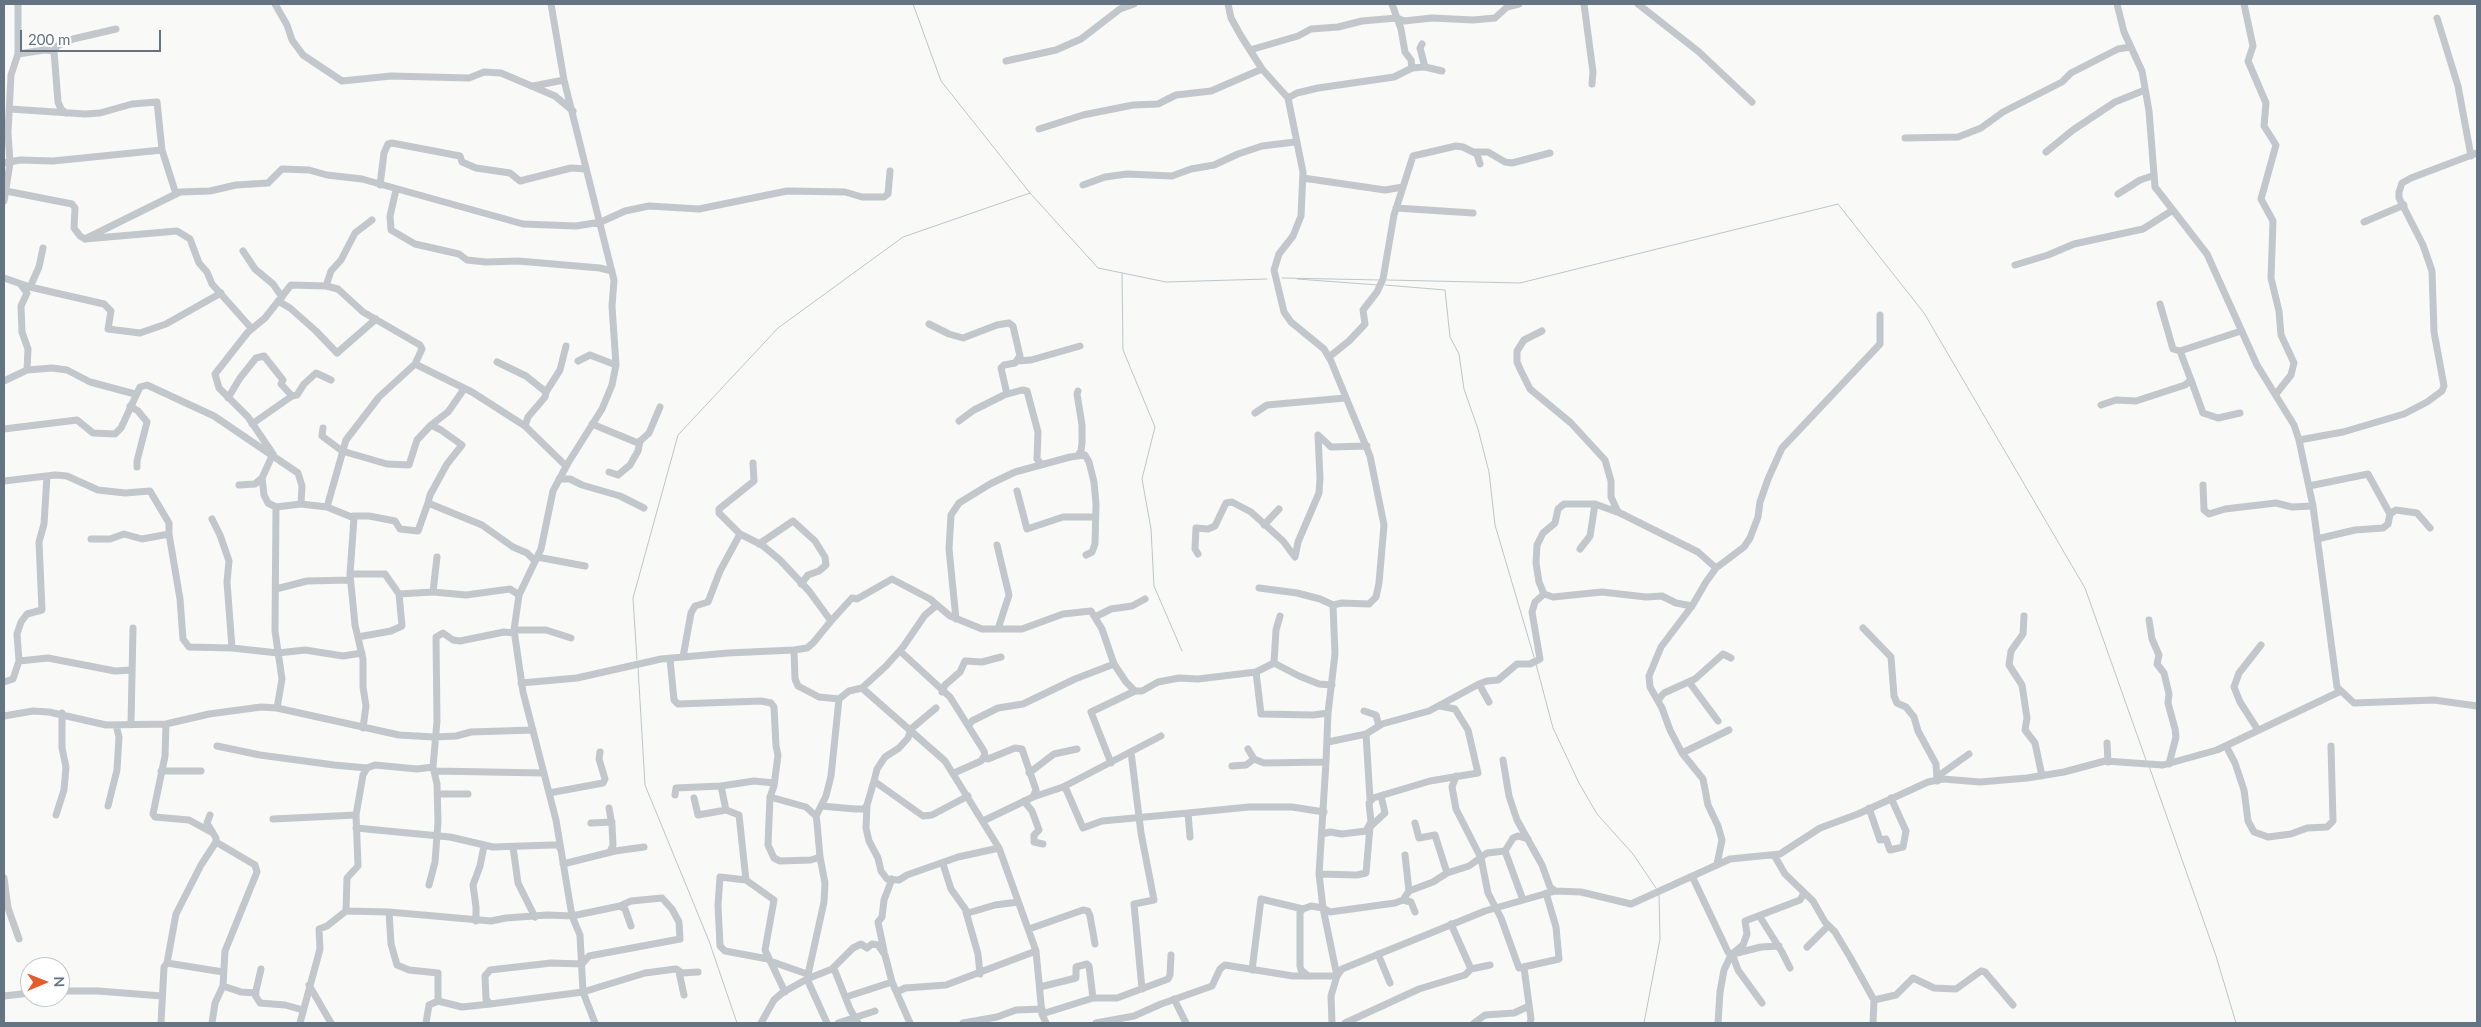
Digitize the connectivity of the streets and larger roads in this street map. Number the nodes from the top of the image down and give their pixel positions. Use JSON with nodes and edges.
{"nodes":[{"id":1,"x":18,"y":4,"type":"edge"},
{"id":2,"x":275,"y":4,"type":"edge"},
{"id":3,"x":1134,"y":4,"type":"edge"},
{"id":4,"x":1228,"y":4,"type":"edge"},
{"id":5,"x":1392,"y":4,"type":"edge"},
{"id":6,"x":1519,"y":4,"type":"edge"},
{"id":7,"x":1584,"y":4,"type":"edge"},
{"id":8,"x":1638,"y":4,"type":"edge"},
{"id":9,"x":2116,"y":4,"type":"edge"},
{"id":10,"x":2244,"y":4,"type":"edge"},
{"id":11,"x":549,"y":5,"type":"edge"},
{"id":12,"x":1397,"y":18,"type":"junction"},
{"id":13,"x":2437,"y":18,"type":"dead end"},
{"id":14,"x":116,"y":29,"type":"dead end"},
{"id":15,"x":1422,"y":44,"type":"dead end"},
{"id":16,"x":2130,"y":47,"type":"junction"},
{"id":17,"x":1250,"y":50,"type":"junction"},
{"id":18,"x":54,"y":51,"type":"junction"},
{"id":19,"x":18,"y":54,"type":"junction"},
{"id":20,"x":1006,"y":62,"type":"dead end"},
{"id":21,"x":1262,"y":68,"type":"junction"},
{"id":22,"x":1412,"y":68,"type":"junction"},
{"id":23,"x":1425,"y":68,"type":"junction"},
{"id":24,"x":1442,"y":72,"type":"dead end"},
{"id":25,"x":564,"y":80,"type":"junction"},
{"id":26,"x":1592,"y":84,"type":"dead end"},
{"id":27,"x":531,"y":86,"type":"junction"},
{"id":28,"x":2146,"y":90,"type":"junction"},
{"id":29,"x":1288,"y":98,"type":"junction"},
{"id":30,"x":1752,"y":102,"type":"dead end"},
{"id":31,"x":10,"y":109,"type":"junction"},
{"id":32,"x":573,"y":111,"type":"junction"},
{"id":33,"x":66,"y":113,"type":"junction"},
{"id":34,"x":1039,"y":129,"type":"dead end"},
{"id":35,"x":1905,"y":138,"type":"dead end"},
{"id":36,"x":1296,"y":142,"type":"junction"},
{"id":37,"x":162,"y":150,"type":"junction"},
{"id":38,"x":1475,"y":152,"type":"junction"},
{"id":39,"x":1550,"y":152,"type":"dead end"},
{"id":40,"x":2046,"y":152,"type":"dead end"},
{"id":41,"x":2474,"y":154,"type":"edge"},
{"id":42,"x":7,"y":163,"type":"edge"},
{"id":43,"x":1480,"y":164,"type":"dead end"},
{"id":44,"x":586,"y":169,"type":"junction"},
{"id":45,"x":890,"y":171,"type":"dead end"},
{"id":46,"x":2152,"y":176,"type":"junction"},
{"id":47,"x":6,"y":178,"type":"edge"},
{"id":48,"x":1303,"y":178,"type":"junction"},
{"id":49,"x":380,"y":185,"type":"junction"},
{"id":50,"x":1083,"y":185,"type":"dead end"},
{"id":51,"x":1403,"y":188,"type":"junction"},
{"id":52,"x":396,"y":190,"type":"junction"},
{"id":53,"x":6,"y":191,"type":"junction"},
{"id":54,"x":176,"y":194,"type":"junction"},
{"id":55,"x":2118,"y":194,"type":"dead end"},
{"id":56,"x":4,"y":201,"type":"edge"},
{"id":57,"x":2404,"y":205,"type":"junction"},
{"id":58,"x":1396,"y":208,"type":"junction"},
{"id":59,"x":2173,"y":210,"type":"junction"},
{"id":60,"x":1474,"y":214,"type":"dead end"},
{"id":61,"x":372,"y":220,"type":"dead end"},
{"id":62,"x":601,"y":222,"type":"junction"},
{"id":63,"x":2364,"y":222,"type":"dead end"},
{"id":64,"x":85,"y":239,"type":"junction"},
{"id":65,"x":43,"y":248,"type":"dead end"},
{"id":66,"x":243,"y":251,"type":"dead end"},
{"id":67,"x":2015,"y":265,"type":"dead end"},
{"id":68,"x":612,"y":271,"type":"junction"},
{"id":69,"x":4,"y":278,"type":"edge"},
{"id":70,"x":17,"y":282,"type":"junction"},
{"id":71,"x":326,"y":286,"type":"junction"},
{"id":72,"x":30,"y":287,"type":"junction"},
{"id":73,"x":221,"y":293,"type":"junction"},
{"id":74,"x":280,"y":299,"type":"junction"},
{"id":75,"x":2160,"y":304,"type":"dead end"},
{"id":76,"x":1880,"y":315,"type":"dead end"},
{"id":77,"x":376,"y":318,"type":"junction"},
{"id":78,"x":930,"y":324,"type":"dead end"},
{"id":79,"x":252,"y":329,"type":"junction"},
{"id":80,"x":1542,"y":331,"type":"dead end"},
{"id":81,"x":2241,"y":332,"type":"junction"},
{"id":82,"x":566,"y":346,"type":"dead end"},
{"id":83,"x":1080,"y":346,"type":"dead end"},
{"id":84,"x":2180,"y":351,"type":"junction"},
{"id":85,"x":1329,"y":357,"type":"junction"},
{"id":86,"x":578,"y":360,"type":"dead end"},
{"id":87,"x":1018,"y":361,"type":"junction"},
{"id":88,"x":497,"y":362,"type":"dead end"},
{"id":89,"x":415,"y":364,"type":"junction"},
{"id":90,"x":616,"y":365,"type":"junction"},
{"id":91,"x":26,"y":370,"type":"junction"},
{"id":92,"x":331,"y":380,"type":"dead end"},
{"id":93,"x":2192,"y":380,"type":"junction"},
{"id":94,"x":4,"y":381,"type":"edge"},
{"id":95,"x":464,"y":389,"type":"junction"},
{"id":96,"x":1078,"y":391,"type":"dead end"},
{"id":97,"x":546,"y":392,"type":"junction"},
{"id":98,"x":135,"y":394,"type":"junction"},
{"id":99,"x":1007,"y":394,"type":"junction"},
{"id":100,"x":2276,"y":394,"type":"junction"},
{"id":101,"x":292,"y":396,"type":"junction"},
{"id":102,"x":228,"y":398,"type":"junction"},
{"id":103,"x":1346,"y":398,"type":"junction"},
{"id":104,"x":2102,"y":405,"type":"dead end"},
{"id":105,"x":130,"y":406,"type":"junction"},
{"id":106,"x":660,"y":407,"type":"dead end"},
{"id":107,"x":1255,"y":413,"type":"dead end"},
{"id":108,"x":2240,"y":413,"type":"dead end"},
{"id":109,"x":959,"y":421,"type":"dead end"},
{"id":110,"x":252,"y":424,"type":"junction"},
{"id":111,"x":592,"y":424,"type":"junction"},
{"id":112,"x":431,"y":426,"type":"junction"},
{"id":113,"x":525,"y":426,"type":"junction"},
{"id":114,"x":323,"y":428,"type":"dead end"},
{"id":115,"x":4,"y":429,"type":"edge"},
{"id":116,"x":640,"y":440,"type":"junction"},
{"id":117,"x":2299,"y":440,"type":"junction"},
{"id":118,"x":1367,"y":446,"type":"junction"},
{"id":119,"x":342,"y":451,"type":"junction"},
{"id":120,"x":273,"y":454,"type":"junction"},
{"id":121,"x":1078,"y":455,"type":"junction"},
{"id":122,"x":753,"y":463,"type":"dead end"},
{"id":123,"x":1041,"y":464,"type":"junction"},
{"id":124,"x":566,"y":466,"type":"junction"},
{"id":125,"x":137,"y":467,"type":"dead end"},
{"id":126,"x":609,"y":472,"type":"dead end"},
{"id":127,"x":47,"y":476,"type":"junction"},
{"id":128,"x":262,"y":478,"type":"junction"},
{"id":129,"x":559,"y":479,"type":"junction"},
{"id":130,"x":4,"y":480,"type":"edge"},
{"id":131,"x":239,"y":485,"type":"dead end"},
{"id":132,"x":2203,"y":485,"type":"dead end"},
{"id":133,"x":2310,"y":486,"type":"junction"},
{"id":134,"x":1017,"y":491,"type":"dead end"},
{"id":135,"x":428,"y":503,"type":"junction"},
{"id":136,"x":301,"y":504,"type":"junction"},
{"id":137,"x":1595,"y":504,"type":"junction"},
{"id":138,"x":2313,"y":506,"type":"junction"},
{"id":139,"x":276,"y":507,"type":"junction"},
{"id":140,"x":328,"y":507,"type":"junction"},
{"id":141,"x":644,"y":508,"type":"dead end"},
{"id":142,"x":1279,"y":509,"type":"dead end"},
{"id":143,"x":1618,"y":512,"type":"junction"},
{"id":144,"x":2390,"y":514,"type":"junction"},
{"id":145,"x":353,"y":516,"type":"junction"},
{"id":146,"x":1094,"y":517,"type":"junction"},
{"id":147,"x":212,"y":519,"type":"dead end"},
{"id":148,"x":1264,"y":525,"type":"junction"},
{"id":149,"x":2430,"y":528,"type":"dead end"},
{"id":150,"x":169,"y":534,"type":"junction"},
{"id":151,"x":740,"y":534,"type":"junction"},
{"id":152,"x":91,"y":539,"type":"dead end"},
{"id":153,"x":2317,"y":539,"type":"junction"},
{"id":154,"x":759,"y":544,"type":"junction"},
{"id":155,"x":997,"y":546,"type":"dead end"},
{"id":156,"x":1580,"y":549,"type":"dead end"},
{"id":157,"x":1198,"y":554,"type":"dead end"},
{"id":158,"x":1086,"y":555,"type":"dead end"},
{"id":159,"x":436,"y":556,"type":"dead end"},
{"id":160,"x":536,"y":559,"type":"junction"},
{"id":161,"x":585,"y":566,"type":"dead end"},
{"id":162,"x":1716,"y":568,"type":"junction"},
{"id":163,"x":350,"y":577,"type":"junction"},
{"id":164,"x":801,"y":584,"type":"junction"},
{"id":165,"x":1258,"y":588,"type":"dead end"},
{"id":166,"x":276,"y":589,"type":"junction"},
{"id":167,"x":432,"y":592,"type":"junction"},
{"id":168,"x":399,"y":594,"type":"junction"},
{"id":169,"x":1544,"y":594,"type":"junction"},
{"id":170,"x":519,"y":596,"type":"junction"},
{"id":171,"x":1145,"y":599,"type":"dead end"},
{"id":172,"x":937,"y":605,"type":"junction"},
{"id":173,"x":1333,"y":605,"type":"junction"},
{"id":174,"x":1692,"y":606,"type":"junction"},
{"id":175,"x":1280,"y":616,"type":"dead end"},
{"id":176,"x":2024,"y":616,"type":"dead end"},
{"id":177,"x":1095,"y":617,"type":"junction"},
{"id":178,"x":956,"y":619,"type":"junction"},
{"id":179,"x":2149,"y":620,"type":"dead end"},
{"id":180,"x":831,"y":621,"type":"junction"},
{"id":181,"x":132,"y":628,"type":"dead end"},
{"id":182,"x":1863,"y":628,"type":"dead end"},
{"id":183,"x":998,"y":629,"type":"junction"},
{"id":184,"x":514,"y":632,"type":"junction"},
{"id":185,"x":358,"y":637,"type":"junction"},
{"id":186,"x":571,"y":638,"type":"dead end"},
{"id":187,"x":2261,"y":645,"type":"dead end"},
{"id":188,"x":232,"y":648,"type":"junction"},
{"id":189,"x":794,"y":650,"type":"junction"},
{"id":190,"x":900,"y":650,"type":"junction"},
{"id":191,"x":278,"y":653,"type":"junction"},
{"id":192,"x":362,"y":653,"type":"junction"},
{"id":193,"x":683,"y":657,"type":"junction"},
{"id":194,"x":1001,"y":657,"type":"dead end"},
{"id":195,"x":1731,"y":658,"type":"dead end"},
{"id":196,"x":670,"y":659,"type":"junction"},
{"id":197,"x":19,"y":661,"type":"junction"},
{"id":198,"x":1274,"y":663,"type":"junction"},
{"id":199,"x":1114,"y":664,"type":"junction"},
{"id":200,"x":132,"y":670,"type":"junction"},
{"id":201,"x":1256,"y":672,"type":"junction"},
{"id":202,"x":4,"y":682,"type":"edge"},
{"id":203,"x":1689,"y":682,"type":"junction"},
{"id":204,"x":521,"y":683,"type":"junction"},
{"id":205,"x":1479,"y":684,"type":"junction"},
{"id":206,"x":1332,"y":685,"type":"junction"},
{"id":207,"x":862,"y":688,"type":"junction"},
{"id":208,"x":1135,"y":691,"type":"junction"},
{"id":209,"x":2341,"y":691,"type":"junction"},
{"id":210,"x":942,"y":692,"type":"junction"},
{"id":211,"x":839,"y":699,"type":"junction"},
{"id":212,"x":1658,"y":700,"type":"junction"},
{"id":213,"x":1489,"y":702,"type":"dead end"},
{"id":214,"x":1440,"y":706,"type":"junction"},
{"id":215,"x":2477,"y":706,"type":"edge"},
{"id":216,"x":278,"y":708,"type":"junction"},
{"id":217,"x":936,"y":708,"type":"dead end"},
{"id":218,"x":1364,"y":711,"type":"dead end"},
{"id":219,"x":62,"y":713,"type":"junction"},
{"id":220,"x":1328,"y":713,"type":"junction"},
{"id":221,"x":4,"y":716,"type":"edge"},
{"id":222,"x":1718,"y":721,"type":"dead end"},
{"id":223,"x":116,"y":724,"type":"junction"},
{"id":224,"x":131,"y":724,"type":"junction"},
{"id":225,"x":166,"y":724,"type":"junction"},
{"id":226,"x":969,"y":725,"type":"junction"},
{"id":227,"x":1379,"y":726,"type":"junction"},
{"id":228,"x":363,"y":728,"type":"junction"},
{"id":229,"x":911,"y":729,"type":"junction"},
{"id":230,"x":532,"y":730,"type":"junction"},
{"id":231,"x":1729,"y":730,"type":"dead end"},
{"id":232,"x":2258,"y":730,"type":"junction"},
{"id":233,"x":1366,"y":734,"type":"junction"},
{"id":234,"x":1161,"y":736,"type":"dead end"},
{"id":235,"x":434,"y":737,"type":"junction"},
{"id":236,"x":1328,"y":742,"type":"junction"},
{"id":237,"x":2106,"y":743,"type":"dead end"},
{"id":238,"x":217,"y":746,"type":"dead end"},
{"id":239,"x":2226,"y":746,"type":"junction"},
{"id":240,"x":2331,"y":746,"type":"dead end"},
{"id":241,"x":1077,"y":748,"type":"dead end"},
{"id":242,"x":1248,"y":749,"type":"dead end"},
{"id":243,"x":600,"y":752,"type":"dead end"},
{"id":244,"x":1131,"y":752,"type":"junction"},
{"id":245,"x":1682,"y":753,"type":"junction"},
{"id":246,"x":1969,"y":754,"type":"dead end"},
{"id":247,"x":983,"y":758,"type":"junction"},
{"id":248,"x":1254,"y":759,"type":"junction"},
{"id":249,"x":1503,"y":760,"type":"dead end"},
{"id":250,"x":1326,"y":762,"type":"junction"},
{"id":251,"x":2108,"y":762,"type":"junction"},
{"id":252,"x":1111,"y":763,"type":"junction"},
{"id":253,"x":2169,"y":764,"type":"junction"},
{"id":254,"x":1232,"y":766,"type":"dead end"},
{"id":255,"x":367,"y":768,"type":"junction"},
{"id":256,"x":434,"y":769,"type":"junction"},
{"id":257,"x":161,"y":771,"type":"junction"},
{"id":258,"x":201,"y":772,"type":"dead end"},
{"id":259,"x":544,"y":773,"type":"junction"},
{"id":260,"x":954,"y":773,"type":"junction"},
{"id":261,"x":1029,"y":773,"type":"junction"},
{"id":262,"x":1456,"y":776,"type":"junction"},
{"id":263,"x":2042,"y":776,"type":"junction"},
{"id":264,"x":1937,"y":780,"type":"junction"},
{"id":265,"x":874,"y":781,"type":"junction"},
{"id":266,"x":774,"y":783,"type":"junction"},
{"id":267,"x":721,"y":786,"type":"junction"},
{"id":268,"x":1063,"y":787,"type":"junction"},
{"id":269,"x":549,"y":793,"type":"junction"},
{"id":270,"x":438,"y":794,"type":"junction"},
{"id":271,"x":468,"y":794,"type":"dead end"},
{"id":272,"x":675,"y":795,"type":"dead end"},
{"id":273,"x":968,"y":796,"type":"junction"},
{"id":274,"x":1381,"y":796,"type":"junction"},
{"id":275,"x":1033,"y":797,"type":"junction"},
{"id":276,"x":694,"y":798,"type":"dead end"},
{"id":277,"x":770,"y":798,"type":"junction"},
{"id":278,"x":1891,"y":798,"type":"junction"},
{"id":279,"x":1370,"y":800,"type":"junction"},
{"id":280,"x":1024,"y":801,"type":"junction"},
{"id":281,"x":867,"y":805,"type":"junction"},
{"id":282,"x":108,"y":806,"type":"dead end"},
{"id":283,"x":821,"y":806,"type":"junction"},
{"id":284,"x":609,"y":808,"type":"dead end"},
{"id":285,"x":1869,"y":808,"type":"junction"},
{"id":286,"x":726,"y":810,"type":"junction"},
{"id":287,"x":1324,"y":812,"type":"junction"},
{"id":288,"x":1188,"y":813,"type":"junction"},
{"id":289,"x":56,"y":814,"type":"dead end"},
{"id":290,"x":356,"y":815,"type":"junction"},
{"id":291,"x":210,"y":816,"type":"dead end"},
{"id":292,"x":816,"y":816,"type":"junction"},
{"id":293,"x":1140,"y":817,"type":"junction"},
{"id":294,"x":273,"y":819,"type":"dead end"},
{"id":295,"x":983,"y":821,"type":"junction"},
{"id":296,"x":612,"y":822,"type":"junction"},
{"id":297,"x":590,"y":823,"type":"dead end"},
{"id":298,"x":1415,"y":823,"type":"dead end"},
{"id":299,"x":1370,"y":827,"type":"junction"},
{"id":300,"x":356,"y":828,"type":"junction"},
{"id":301,"x":211,"y":832,"type":"junction"},
{"id":302,"x":1322,"y":834,"type":"junction"},
{"id":303,"x":437,"y":836,"type":"junction"},
{"id":304,"x":1190,"y":837,"type":"dead end"},
{"id":305,"x":1528,"y":839,"type":"junction"},
{"id":306,"x":216,"y":842,"type":"junction"},
{"id":307,"x":1043,"y":844,"type":"dead end"},
{"id":308,"x":484,"y":846,"type":"junction"},
{"id":309,"x":513,"y":847,"type":"junction"},
{"id":310,"x":644,"y":847,"type":"dead end"},
{"id":311,"x":999,"y":848,"type":"junction"},
{"id":312,"x":561,"y":850,"type":"junction"},
{"id":313,"x":1505,"y":851,"type":"junction"},
{"id":314,"x":610,"y":852,"type":"junction"},
{"id":315,"x":1405,"y":855,"type":"dead end"},
{"id":316,"x":1774,"y":855,"type":"junction"},
{"id":317,"x":820,"y":857,"type":"junction"},
{"id":318,"x":1481,"y":858,"type":"junction"},
{"id":319,"x":563,"y":864,"type":"junction"},
{"id":320,"x":943,"y":864,"type":"junction"},
{"id":321,"x":1716,"y":864,"type":"junction"},
{"id":322,"x":1447,"y":873,"type":"junction"},
{"id":323,"x":1319,"y":874,"type":"junction"},
{"id":324,"x":1692,"y":876,"type":"junction"},
{"id":325,"x":4,"y":878,"type":"edge"},
{"id":326,"x":746,"y":880,"type":"junction"},
{"id":327,"x":892,"y":880,"type":"junction"},
{"id":328,"x":429,"y":885,"type":"dead end"},
{"id":329,"x":1555,"y":890,"type":"junction"},
{"id":330,"x":1409,"y":891,"type":"junction"},
{"id":331,"x":1546,"y":893,"type":"junction"},
{"id":332,"x":1804,"y":893,"type":"junction"},
{"id":333,"x":1403,"y":900,"type":"junction"},
{"id":334,"x":1522,"y":900,"type":"junction"},
{"id":335,"x":1018,"y":902,"type":"junction"},
{"id":336,"x":620,"y":906,"type":"junction"},
{"id":337,"x":1323,"y":908,"type":"junction"},
{"id":338,"x":1496,"y":908,"type":"junction"},
{"id":339,"x":1303,"y":909,"type":"junction"},
{"id":340,"x":346,"y":910,"type":"junction"},
{"id":341,"x":389,"y":912,"type":"junction"},
{"id":342,"x":966,"y":912,"type":"junction"},
{"id":343,"x":1415,"y":912,"type":"dead end"},
{"id":344,"x":572,"y":916,"type":"junction"},
{"id":345,"x":535,"y":917,"type":"junction"},
{"id":346,"x":1760,"y":917,"type":"junction"},
{"id":347,"x":476,"y":921,"type":"junction"},
{"id":348,"x":1451,"y":924,"type":"junction"},
{"id":349,"x":631,"y":926,"type":"dead end"},
{"id":350,"x":1828,"y":926,"type":"junction"},
{"id":351,"x":1028,"y":929,"type":"junction"},
{"id":352,"x":19,"y":939,"type":"dead end"},
{"id":353,"x":1095,"y":944,"type":"dead end"},
{"id":354,"x":1779,"y":946,"type":"junction"},
{"id":355,"x":1807,"y":947,"type":"dead end"},
{"id":356,"x":1036,"y":951,"type":"junction"},
{"id":357,"x":1378,"y":954,"type":"junction"},
{"id":358,"x":1733,"y":954,"type":"junction"},
{"id":359,"x":885,"y":955,"type":"junction"},
{"id":360,"x":1172,"y":955,"type":"dead end"},
{"id":361,"x":769,"y":960,"type":"junction"},
{"id":362,"x":167,"y":963,"type":"junction"},
{"id":363,"x":582,"y":964,"type":"junction"},
{"id":364,"x":1490,"y":965,"type":"dead end"},
{"id":365,"x":1524,"y":968,"type":"junction"},
{"id":366,"x":1790,"y":968,"type":"dead end"},
{"id":367,"x":261,"y":969,"type":"dead end"},
{"id":368,"x":832,"y":969,"type":"junction"},
{"id":369,"x":1471,"y":969,"type":"junction"},
{"id":370,"x":1252,"y":970,"type":"junction"},
{"id":371,"x":223,"y":972,"type":"junction"},
{"id":372,"x":679,"y":972,"type":"junction"},
{"id":373,"x":698,"y":972,"type":"dead end"},
{"id":374,"x":980,"y":974,"type":"junction"},
{"id":375,"x":807,"y":976,"type":"junction"},
{"id":376,"x":1308,"y":976,"type":"junction"},
{"id":377,"x":1337,"y":976,"type":"junction"},
{"id":378,"x":892,"y":982,"type":"junction"},
{"id":379,"x":1390,"y":983,"type":"dead end"},
{"id":380,"x":310,"y":985,"type":"junction"},
{"id":381,"x":223,"y":986,"type":"junction"},
{"id":382,"x":1040,"y":987,"type":"junction"},
{"id":383,"x":1142,"y":989,"type":"junction"},
{"id":384,"x":70,"y":991,"type":"edge"},
{"id":385,"x":583,"y":992,"type":"junction"},
{"id":386,"x":785,"y":992,"type":"junction"},
{"id":387,"x":897,"y":992,"type":"junction"},
{"id":388,"x":256,"y":993,"type":"junction"},
{"id":389,"x":20,"y":994,"type":"edge"},
{"id":390,"x":684,"y":995,"type":"dead end"},
{"id":391,"x":4,"y":996,"type":"edge"},
{"id":392,"x":162,"y":996,"type":"junction"},
{"id":393,"x":846,"y":997,"type":"junction"},
{"id":394,"x":1093,"y":998,"type":"junction"},
{"id":395,"x":1174,"y":999,"type":"junction"},
{"id":396,"x":1874,"y":1000,"type":"junction"},
{"id":397,"x":438,"y":1001,"type":"junction"},
{"id":398,"x":1762,"y":1003,"type":"dead end"},
{"id":399,"x":490,"y":1004,"type":"junction"},
{"id":400,"x":2013,"y":1005,"type":"dead end"},
{"id":401,"x":1529,"y":1006,"type":"junction"},
{"id":402,"x":303,"y":1010,"type":"junction"},
{"id":403,"x":875,"y":1010,"type":"dead end"},
{"id":404,"x":1042,"y":1011,"type":"junction"},
{"id":405,"x":857,"y":1020,"type":"edge"},
{"id":406,"x":1115,"y":1021,"type":"edge"},
{"id":407,"x":1532,"y":1022,"type":"edge"},
{"id":408,"x":161,"y":1023,"type":"edge"},
{"id":409,"x":212,"y":1023,"type":"edge"},
{"id":410,"x":300,"y":1023,"type":"edge"},
{"id":411,"x":331,"y":1023,"type":"edge"},
{"id":412,"x":426,"y":1023,"type":"edge"},
{"id":413,"x":595,"y":1023,"type":"edge"},
{"id":414,"x":761,"y":1023,"type":"edge"},
{"id":415,"x":827,"y":1023,"type":"edge"},
{"id":416,"x":838,"y":1023,"type":"edge"},
{"id":417,"x":910,"y":1023,"type":"edge"},
{"id":418,"x":963,"y":1023,"type":"edge"},
{"id":419,"x":1046,"y":1023,"type":"edge"},
{"id":420,"x":1096,"y":1023,"type":"edge"},
{"id":421,"x":1186,"y":1023,"type":"edge"},
{"id":422,"x":1332,"y":1023,"type":"edge"},
{"id":423,"x":1345,"y":1023,"type":"edge"},
{"id":424,"x":1474,"y":1023,"type":"edge"},
{"id":425,"x":1718,"y":1023,"type":"edge"},
{"id":426,"x":1873,"y":1023,"type":"edge"}],
"edges":[{"from":1,"to":19,"type":"street"},
{"from":2,"to":27,"type":"street"},
{"from":3,"to":20,"type":"street"},
{"from":4,"to":17,"type":"street"},
{"from":5,"to":12,"type":"street"},
{"from":6,"to":12,"type":"street"},
{"from":7,"to":26,"type":"street"},
{"from":8,"to":30,"type":"street"},
{"from":9,"to":16,"type":"street"},
{"from":10,"to":100,"type":"street"},
{"from":11,"to":25,"type":"street"},
{"from":12,"to":17,"type":"street"},
{"from":12,"to":22,"type":"street"},
{"from":13,"to":41,"type":"street"},
{"from":14,"to":18,"type":"street"},
{"from":15,"to":23,"type":"street"},
{"from":16,"to":28,"type":"street"},
{"from":16,"to":35,"type":"street"},
{"from":17,"to":21,"type":"street"},
{"from":18,"to":19,"type":"street"},
{"from":18,"to":33,"type":"street"},
{"from":19,"to":31,"type":"street"},
{"from":21,"to":29,"type":"street"},
{"from":21,"to":34,"type":"street"},
{"from":22,"to":23,"type":"street"},
{"from":22,"to":29,"type":"street"},
{"from":23,"to":24,"type":"street"},
{"from":25,"to":27,"type":"street"},
{"from":25,"to":32,"type":"street"},
{"from":27,"to":32,"type":"street"},
{"from":28,"to":40,"type":"street"},
{"from":28,"to":46,"type":"street"},
{"from":29,"to":36,"type":"street"},
{"from":31,"to":33,"type":"street"},
{"from":31,"to":42,"type":"street"},
{"from":32,"to":44,"type":"street"},
{"from":33,"to":37,"type":"street"},
{"from":36,"to":48,"type":"street"},
{"from":36,"to":50,"type":"street"},
{"from":37,"to":42,"type":"street"},
{"from":37,"to":54,"type":"street"},
{"from":38,"to":39,"type":"street"},
{"from":38,"to":43,"type":"street"},
{"from":38,"to":51,"type":"street"},
{"from":41,"to":57,"type":"street"},
{"from":42,"to":47,"type":"street"},
{"from":44,"to":49,"type":"street"},
{"from":44,"to":62,"type":"street"},
{"from":45,"to":62,"type":"street"},
{"from":46,"to":55,"type":"street"},
{"from":46,"to":59,"type":"street"},
{"from":47,"to":53,"type":"street"},
{"from":48,"to":51,"type":"street"},
{"from":48,"to":85,"type":"street"},
{"from":49,"to":52,"type":"street"},
{"from":49,"to":54,"type":"street"},
{"from":51,"to":58,"type":"street"},
{"from":52,"to":62,"type":"street"},
{"from":52,"to":68,"type":"street"},
{"from":53,"to":56,"type":"street"},
{"from":53,"to":64,"type":"street"},
{"from":54,"to":64,"type":"street"},
{"from":57,"to":63,"type":"street"},
{"from":57,"to":117,"type":"street"},
{"from":58,"to":60,"type":"street"},
{"from":58,"to":85,"type":"street"},
{"from":59,"to":67,"type":"street"},
{"from":59,"to":81,"type":"street"},
{"from":61,"to":71,"type":"street"},
{"from":62,"to":68,"type":"street"},
{"from":64,"to":73,"type":"street"},
{"from":65,"to":72,"type":"street"},
{"from":66,"to":74,"type":"street"},
{"from":68,"to":90,"type":"street"},
{"from":69,"to":70,"type":"street"},
{"from":70,"to":72,"type":"street"},
{"from":70,"to":91,"type":"street"},
{"from":71,"to":74,"type":"street"},
{"from":71,"to":77,"type":"street"},
{"from":72,"to":73,"type":"street"},
{"from":73,"to":79,"type":"street"},
{"from":74,"to":77,"type":"street"},
{"from":74,"to":79,"type":"street"},
{"from":75,"to":84,"type":"street"},
{"from":76,"to":162,"type":"street"},
{"from":77,"to":89,"type":"street"},
{"from":78,"to":87,"type":"street"},
{"from":79,"to":102,"type":"street"},
{"from":80,"to":143,"type":"street"},
{"from":81,"to":84,"type":"street"},
{"from":81,"to":100,"type":"street"},
{"from":82,"to":97,"type":"street"},
{"from":83,"to":87,"type":"street"},
{"from":84,"to":93,"type":"street"},
{"from":85,"to":103,"type":"street"},
{"from":86,"to":90,"type":"street"},
{"from":87,"to":99,"type":"street"},
{"from":88,"to":97,"type":"street"},
{"from":89,"to":95,"type":"street"},
{"from":89,"to":119,"type":"street"},
{"from":90,"to":111,"type":"street"},
{"from":91,"to":94,"type":"street"},
{"from":91,"to":98,"type":"street"},
{"from":92,"to":101,"type":"street"},
{"from":93,"to":104,"type":"street"},
{"from":93,"to":108,"type":"street"},
{"from":95,"to":112,"type":"street"},
{"from":95,"to":113,"type":"street"},
{"from":96,"to":121,"type":"street"},
{"from":97,"to":113,"type":"street"},
{"from":98,"to":105,"type":"street"},
{"from":98,"to":120,"type":"street"},
{"from":99,"to":109,"type":"street"},
{"from":99,"to":123,"type":"street"},
{"from":100,"to":117,"type":"street"},
{"from":101,"to":102,"type":"street"},
{"from":101,"to":110,"type":"street"},
{"from":102,"to":110,"type":"street"},
{"from":103,"to":107,"type":"street"},
{"from":103,"to":118,"type":"street"},
{"from":105,"to":115,"type":"street"},
{"from":105,"to":125,"type":"street"},
{"from":106,"to":116,"type":"street"},
{"from":110,"to":120,"type":"street"},
{"from":111,"to":116,"type":"street"},
{"from":111,"to":124,"type":"street"},
{"from":112,"to":119,"type":"street"},
{"from":112,"to":135,"type":"street"},
{"from":113,"to":124,"type":"street"},
{"from":114,"to":119,"type":"street"},
{"from":116,"to":126,"type":"street"},
{"from":117,"to":133,"type":"street"},
{"from":118,"to":148,"type":"street"},
{"from":118,"to":173,"type":"street"},
{"from":119,"to":140,"type":"street"},
{"from":120,"to":128,"type":"street"},
{"from":120,"to":136,"type":"street"},
{"from":121,"to":123,"type":"street"},
{"from":121,"to":146,"type":"street"},
{"from":122,"to":151,"type":"street"},
{"from":123,"to":178,"type":"street"},
{"from":124,"to":129,"type":"street"},
{"from":127,"to":130,"type":"street"},
{"from":127,"to":150,"type":"street"},
{"from":127,"to":197,"type":"street"},
{"from":128,"to":131,"type":"street"},
{"from":128,"to":139,"type":"street"},
{"from":129,"to":141,"type":"street"},
{"from":129,"to":160,"type":"street"},
{"from":132,"to":138,"type":"street"},
{"from":133,"to":138,"type":"street"},
{"from":133,"to":144,"type":"street"},
{"from":134,"to":146,"type":"street"},
{"from":135,"to":145,"type":"street"},
{"from":135,"to":160,"type":"street"},
{"from":136,"to":139,"type":"street"},
{"from":136,"to":140,"type":"street"},
{"from":137,"to":143,"type":"street"},
{"from":137,"to":156,"type":"street"},
{"from":137,"to":169,"type":"street"},
{"from":138,"to":153,"type":"street"},
{"from":139,"to":166,"type":"street"},
{"from":140,"to":145,"type":"street"},
{"from":142,"to":148,"type":"street"},
{"from":143,"to":162,"type":"street"},
{"from":144,"to":149,"type":"street"},
{"from":144,"to":153,"type":"street"},
{"from":145,"to":163,"type":"street"},
{"from":146,"to":158,"type":"street"},
{"from":147,"to":188,"type":"street"},
{"from":148,"to":157,"type":"street"},
{"from":150,"to":152,"type":"street"},
{"from":150,"to":188,"type":"street"},
{"from":151,"to":154,"type":"street"},
{"from":151,"to":193,"type":"street"},
{"from":153,"to":209,"type":"street"},
{"from":154,"to":164,"type":"street"},
{"from":154,"to":164,"type":"street"},
{"from":155,"to":183,"type":"street"},
{"from":159,"to":167,"type":"street"},
{"from":160,"to":161,"type":"street"},
{"from":160,"to":170,"type":"street"},
{"from":162,"to":174,"type":"street"},
{"from":163,"to":166,"type":"street"},
{"from":163,"to":168,"type":"street"},
{"from":163,"to":185,"type":"street"},
{"from":164,"to":180,"type":"street"},
{"from":165,"to":173,"type":"street"},
{"from":166,"to":191,"type":"street"},
{"from":167,"to":168,"type":"street"},
{"from":167,"to":170,"type":"street"},
{"from":168,"to":185,"type":"street"},
{"from":169,"to":174,"type":"street"},
{"from":169,"to":205,"type":"street"},
{"from":170,"to":184,"type":"street"},
{"from":171,"to":177,"type":"street"},
{"from":172,"to":178,"type":"street"},
{"from":172,"to":180,"type":"street"},
{"from":172,"to":190,"type":"street"},
{"from":173,"to":206,"type":"street"},
{"from":174,"to":212,"type":"street"},
{"from":175,"to":198,"type":"street"},
{"from":176,"to":263,"type":"street"},
{"from":177,"to":183,"type":"street"},
{"from":177,"to":199,"type":"street"},
{"from":178,"to":183,"type":"street"},
{"from":179,"to":253,"type":"street"},
{"from":180,"to":189,"type":"street"},
{"from":181,"to":200,"type":"street"},
{"from":182,"to":264,"type":"street"},
{"from":184,"to":186,"type":"street"},
{"from":184,"to":204,"type":"street"},
{"from":184,"to":235,"type":"street"},
{"from":185,"to":192,"type":"street"},
{"from":187,"to":232,"type":"street"},
{"from":188,"to":191,"type":"street"},
{"from":189,"to":193,"type":"street"},
{"from":189,"to":211,"type":"street"},
{"from":190,"to":207,"type":"street"},
{"from":190,"to":210,"type":"street"},
{"from":191,"to":192,"type":"street"},
{"from":191,"to":216,"type":"street"},
{"from":192,"to":228,"type":"street"},
{"from":193,"to":196,"type":"street"},
{"from":194,"to":210,"type":"street"},
{"from":195,"to":203,"type":"street"},
{"from":196,"to":204,"type":"street"},
{"from":196,"to":266,"type":"street"},
{"from":197,"to":200,"type":"street"},
{"from":197,"to":202,"type":"street"},
{"from":198,"to":201,"type":"street"},
{"from":198,"to":206,"type":"street"},
{"from":199,"to":208,"type":"street"},
{"from":199,"to":226,"type":"street"},
{"from":200,"to":224,"type":"street"},
{"from":201,"to":208,"type":"street"},
{"from":201,"to":220,"type":"street"},
{"from":203,"to":212,"type":"street"},
{"from":203,"to":222,"type":"street"},
{"from":204,"to":230,"type":"street"},
{"from":205,"to":213,"type":"street"},
{"from":205,"to":214,"type":"street"},
{"from":206,"to":220,"type":"street"},
{"from":207,"to":211,"type":"street"},
{"from":207,"to":229,"type":"street"},
{"from":208,"to":252,"type":"street"},
{"from":209,"to":215,"type":"street"},
{"from":209,"to":232,"type":"street"},
{"from":210,"to":226,"type":"street"},
{"from":211,"to":283,"type":"street"},
{"from":212,"to":245,"type":"street"},
{"from":214,"to":227,"type":"street"},
{"from":214,"to":262,"type":"street"},
{"from":216,"to":225,"type":"street"},
{"from":216,"to":228,"type":"street"},
{"from":217,"to":229,"type":"street"},
{"from":218,"to":227,"type":"street"},
{"from":219,"to":221,"type":"street"},
{"from":219,"to":223,"type":"street"},
{"from":219,"to":289,"type":"street"},
{"from":220,"to":236,"type":"street"},
{"from":223,"to":224,"type":"street"},
{"from":223,"to":282,"type":"street"},
{"from":224,"to":225,"type":"street"},
{"from":225,"to":257,"type":"street"},
{"from":226,"to":247,"type":"street"},
{"from":227,"to":233,"type":"street"},
{"from":228,"to":235,"type":"street"},
{"from":229,"to":260,"type":"street"},
{"from":229,"to":265,"type":"street"},
{"from":230,"to":235,"type":"street"},
{"from":230,"to":259,"type":"street"},
{"from":231,"to":245,"type":"street"},
{"from":232,"to":239,"type":"street"},
{"from":233,"to":236,"type":"street"},
{"from":233,"to":279,"type":"street"},
{"from":234,"to":244,"type":"street"},
{"from":235,"to":256,"type":"street"},
{"from":236,"to":250,"type":"street"},
{"from":237,"to":251,"type":"street"},
{"from":238,"to":255,"type":"street"},
{"from":239,"to":240,"type":"street"},
{"from":239,"to":253,"type":"street"},
{"from":241,"to":261,"type":"street"},
{"from":242,"to":248,"type":"street"},
{"from":243,"to":269,"type":"street"},
{"from":244,"to":252,"type":"street"},
{"from":244,"to":293,"type":"street"},
{"from":245,"to":321,"type":"street"},
{"from":246,"to":264,"type":"street"},
{"from":247,"to":260,"type":"street"},
{"from":247,"to":261,"type":"street"},
{"from":248,"to":250,"type":"street"},
{"from":248,"to":254,"type":"street"},
{"from":249,"to":305,"type":"street"},
{"from":250,"to":287,"type":"street"},
{"from":251,"to":253,"type":"street"},
{"from":251,"to":263,"type":"street"},
{"from":252,"to":268,"type":"street"},
{"from":255,"to":256,"type":"street"},
{"from":255,"to":290,"type":"street"},
{"from":256,"to":259,"type":"street"},
{"from":256,"to":270,"type":"street"},
{"from":257,"to":258,"type":"street"},
{"from":257,"to":301,"type":"street"},
{"from":259,"to":269,"type":"street"},
{"from":260,"to":273,"type":"street"},
{"from":261,"to":275,"type":"street"},
{"from":262,"to":274,"type":"street"},
{"from":262,"to":318,"type":"street"},
{"from":263,"to":264,"type":"street"},
{"from":264,"to":278,"type":"street"},
{"from":265,"to":273,"type":"street"},
{"from":265,"to":281,"type":"street"},
{"from":266,"to":267,"type":"street"},
{"from":266,"to":277,"type":"street"},
{"from":267,"to":272,"type":"street"},
{"from":267,"to":286,"type":"street"},
{"from":268,"to":275,"type":"street"},
{"from":268,"to":293,"type":"street"},
{"from":269,"to":312,"type":"street"},
{"from":270,"to":271,"type":"street"},
{"from":270,"to":303,"type":"street"},
{"from":273,"to":295,"type":"street"},
{"from":274,"to":279,"type":"street"},
{"from":274,"to":299,"type":"street"},
{"from":275,"to":280,"type":"street"},
{"from":276,"to":286,"type":"street"},
{"from":277,"to":292,"type":"street"},
{"from":277,"to":317,"type":"street"},
{"from":278,"to":285,"type":"street"},
{"from":278,"to":285,"type":"street"},
{"from":279,"to":299,"type":"street"},
{"from":280,"to":295,"type":"street"},
{"from":280,"to":307,"type":"street"},
{"from":281,"to":283,"type":"street"},
{"from":281,"to":327,"type":"street"},
{"from":283,"to":292,"type":"street"},
{"from":284,"to":296,"type":"street"},
{"from":285,"to":316,"type":"street"},
{"from":286,"to":326,"type":"street"},
{"from":287,"to":288,"type":"street"},
{"from":287,"to":302,"type":"street"},
{"from":288,"to":293,"type":"street"},
{"from":288,"to":304,"type":"street"},
{"from":290,"to":294,"type":"street"},
{"from":290,"to":300,"type":"street"},
{"from":291,"to":301,"type":"street"},
{"from":292,"to":317,"type":"street"},
{"from":293,"to":383,"type":"street"},
{"from":295,"to":311,"type":"street"},
{"from":296,"to":297,"type":"street"},
{"from":296,"to":314,"type":"street"},
{"from":298,"to":322,"type":"street"},
{"from":299,"to":302,"type":"street"},
{"from":299,"to":323,"type":"street"},
{"from":300,"to":303,"type":"street"},
{"from":300,"to":340,"type":"street"},
{"from":301,"to":306,"type":"street"},
{"from":302,"to":323,"type":"street"},
{"from":303,"to":308,"type":"street"},
{"from":303,"to":328,"type":"street"},
{"from":305,"to":313,"type":"street"},
{"from":305,"to":329,"type":"street"},
{"from":306,"to":362,"type":"street"},
{"from":306,"to":371,"type":"street"},
{"from":308,"to":309,"type":"street"},
{"from":308,"to":347,"type":"street"},
{"from":309,"to":312,"type":"street"},
{"from":309,"to":345,"type":"street"},
{"from":310,"to":314,"type":"street"},
{"from":311,"to":320,"type":"street"},
{"from":311,"to":335,"type":"street"},
{"from":312,"to":319,"type":"street"},
{"from":313,"to":318,"type":"street"},
{"from":313,"to":334,"type":"street"},
{"from":314,"to":319,"type":"street"},
{"from":315,"to":330,"type":"street"},
{"from":316,"to":321,"type":"street"},
{"from":316,"to":332,"type":"street"},
{"from":317,"to":375,"type":"street"},
{"from":318,"to":322,"type":"street"},
{"from":318,"to":338,"type":"street"},
{"from":319,"to":344,"type":"street"},
{"from":320,"to":327,"type":"street"},
{"from":320,"to":342,"type":"street"},
{"from":321,"to":324,"type":"street"},
{"from":322,"to":330,"type":"street"},
{"from":323,"to":337,"type":"street"},
{"from":324,"to":329,"type":"street"},
{"from":324,"to":358,"type":"street"},
{"from":325,"to":352,"type":"street"},
{"from":326,"to":361,"type":"street"},
{"from":326,"to":361,"type":"street"},
{"from":327,"to":359,"type":"street"},
{"from":329,"to":331,"type":"street"},
{"from":330,"to":333,"type":"street"},
{"from":331,"to":334,"type":"street"},
{"from":331,"to":365,"type":"street"},
{"from":332,"to":346,"type":"street"},
{"from":332,"to":350,"type":"street"},
{"from":333,"to":337,"type":"street"},
{"from":333,"to":343,"type":"street"},
{"from":334,"to":338,"type":"street"},
{"from":335,"to":342,"type":"street"},
{"from":335,"to":351,"type":"street"},
{"from":336,"to":344,"type":"street"},
{"from":336,"to":349,"type":"street"},
{"from":336,"to":363,"type":"street"},
{"from":337,"to":339,"type":"street"},
{"from":337,"to":377,"type":"street"},
{"from":338,"to":348,"type":"street"},
{"from":338,"to":365,"type":"street"},
{"from":339,"to":370,"type":"street"},
{"from":339,"to":376,"type":"street"},
{"from":340,"to":341,"type":"street"},
{"from":340,"to":380,"type":"street"},
{"from":341,"to":347,"type":"street"},
{"from":341,"to":397,"type":"street"},
{"from":342,"to":374,"type":"street"},
{"from":344,"to":345,"type":"street"},
{"from":344,"to":363,"type":"street"},
{"from":345,"to":347,"type":"street"},
{"from":346,"to":354,"type":"street"},
{"from":346,"to":358,"type":"street"},
{"from":348,"to":357,"type":"street"},
{"from":348,"to":369,"type":"street"},
{"from":350,"to":355,"type":"street"},
{"from":350,"to":396,"type":"street"},
{"from":351,"to":353,"type":"street"},
{"from":351,"to":356,"type":"street"},
{"from":354,"to":358,"type":"street"},
{"from":354,"to":366,"type":"street"},
{"from":356,"to":374,"type":"street"},
{"from":356,"to":382,"type":"street"},
{"from":357,"to":377,"type":"street"},
{"from":357,"to":379,"type":"street"},
{"from":358,"to":398,"type":"street"},
{"from":358,"to":425,"type":"street"},
{"from":359,"to":368,"type":"street"},
{"from":359,"to":378,"type":"street"},
{"from":360,"to":383,"type":"street"},
{"from":361,"to":375,"type":"street"},
{"from":361,"to":386,"type":"street"},
{"from":362,"to":371,"type":"street"},
{"from":362,"to":392,"type":"street"},
{"from":363,"to":385,"type":"street"},
{"from":363,"to":399,"type":"street"},
{"from":364,"to":369,"type":"street"},
{"from":365,"to":401,"type":"street"},
{"from":367,"to":388,"type":"street"},
{"from":368,"to":375,"type":"street"},
{"from":368,"to":393,"type":"street"},
{"from":369,"to":423,"type":"street"},
{"from":370,"to":376,"type":"street"},
{"from":370,"to":395,"type":"street"},
{"from":371,"to":381,"type":"street"},
{"from":372,"to":373,"type":"street"},
{"from":372,"to":385,"type":"street"},
{"from":372,"to":390,"type":"street"},
{"from":374,"to":387,"type":"street"},
{"from":375,"to":386,"type":"street"},
{"from":375,"to":415,"type":"street"},
{"from":376,"to":377,"type":"street"},
{"from":377,"to":422,"type":"street"},
{"from":378,"to":387,"type":"street"},
{"from":378,"to":393,"type":"street"},
{"from":380,"to":402,"type":"street"},
{"from":380,"to":411,"type":"street"},
{"from":381,"to":388,"type":"street"},
{"from":381,"to":409,"type":"street"},
{"from":382,"to":394,"type":"street"},
{"from":382,"to":404,"type":"street"},
{"from":383,"to":394,"type":"street"},
{"from":384,"to":392,"type":"street"},
{"from":385,"to":399,"type":"street"},
{"from":385,"to":413,"type":"street"},
{"from":386,"to":414,"type":"street"},
{"from":387,"to":417,"type":"street"},
{"from":388,"to":402,"type":"street"},
{"from":389,"to":391,"type":"street"},
{"from":392,"to":408,"type":"street"},
{"from":393,"to":405,"type":"street"},
{"from":394,"to":404,"type":"street"},
{"from":395,"to":406,"type":"street"},
{"from":395,"to":421,"type":"street"},
{"from":396,"to":400,"type":"street"},
{"from":396,"to":426,"type":"street"},
{"from":397,"to":399,"type":"street"},
{"from":397,"to":412,"type":"street"},
{"from":401,"to":407,"type":"street"},
{"from":401,"to":424,"type":"street"},
{"from":402,"to":410,"type":"street"},
{"from":403,"to":405,"type":"street"},
{"from":404,"to":418,"type":"street"},
{"from":404,"to":419,"type":"street"},
{"from":405,"to":416,"type":"street"},
{"from":406,"to":420,"type":"street"}]}
